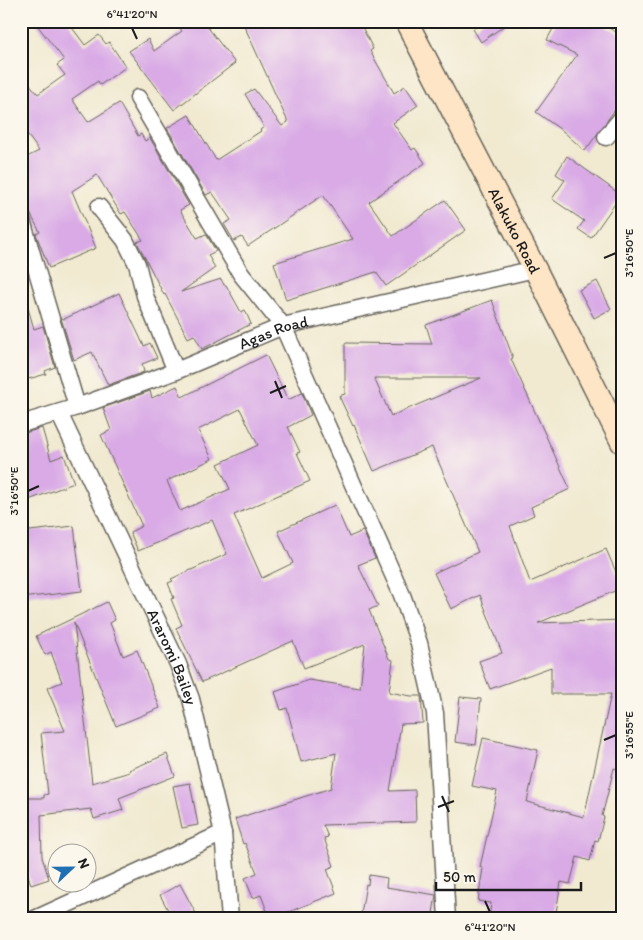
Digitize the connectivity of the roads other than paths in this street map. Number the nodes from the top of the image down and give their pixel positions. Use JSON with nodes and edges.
{"nodes":[{"id":1,"x":406,"y":21,"type":"edge"},
{"id":2,"x":138,"y":98,"type":"dead end"},
{"id":3,"x":622,"y":118,"type":"edge"},
{"id":4,"x":606,"y":137,"type":"dead end"},
{"id":5,"x":99,"y":207,"type":"dead end"},
{"id":6,"x":21,"y":218,"type":"edge"},
{"id":7,"x":535,"y":269,"type":"junction"},
{"id":8,"x":283,"y":326,"type":"junction"},
{"id":9,"x":176,"y":371,"type":"junction"},
{"id":10,"x":77,"y":407,"type":"junction"},
{"id":11,"x":59,"y":413,"type":"junction"},
{"id":12,"x":21,"y":424,"type":"edge"},
{"id":13,"x":622,"y":442,"type":"edge"},
{"id":14,"x":223,"y":833,"type":"junction"},
{"id":15,"x":35,"y":919,"type":"edge"},
{"id":16,"x":230,"y":919,"type":"edge"},
{"id":17,"x":447,"y":919,"type":"edge"}],
"edges":[{"from":1,"to":7,"type":"main road","name":"Alakuko Road"},
{"from":2,"to":8,"type":"street"},
{"from":3,"to":4,"type":"street"},
{"from":5,"to":9,"type":"street"},
{"from":6,"to":10,"type":"street"},
{"from":7,"to":8,"type":"street","name":"Agas Road"},
{"from":7,"to":13,"type":"main road","name":"Alakuko Road"},
{"from":8,"to":9,"type":"street","name":"Agas Road"},
{"from":8,"to":17,"type":"street"},
{"from":9,"to":10,"type":"street","name":"Agas Road"},
{"from":10,"to":11,"type":"street","name":"Agas Road"},
{"from":11,"to":12,"type":"street","name":"Agas Road"},
{"from":11,"to":14,"type":"street","name":"Araromi Bailey"},
{"from":14,"to":15,"type":"street"},
{"from":14,"to":16,"type":"street","name":"Araromi Bailey"}]}
